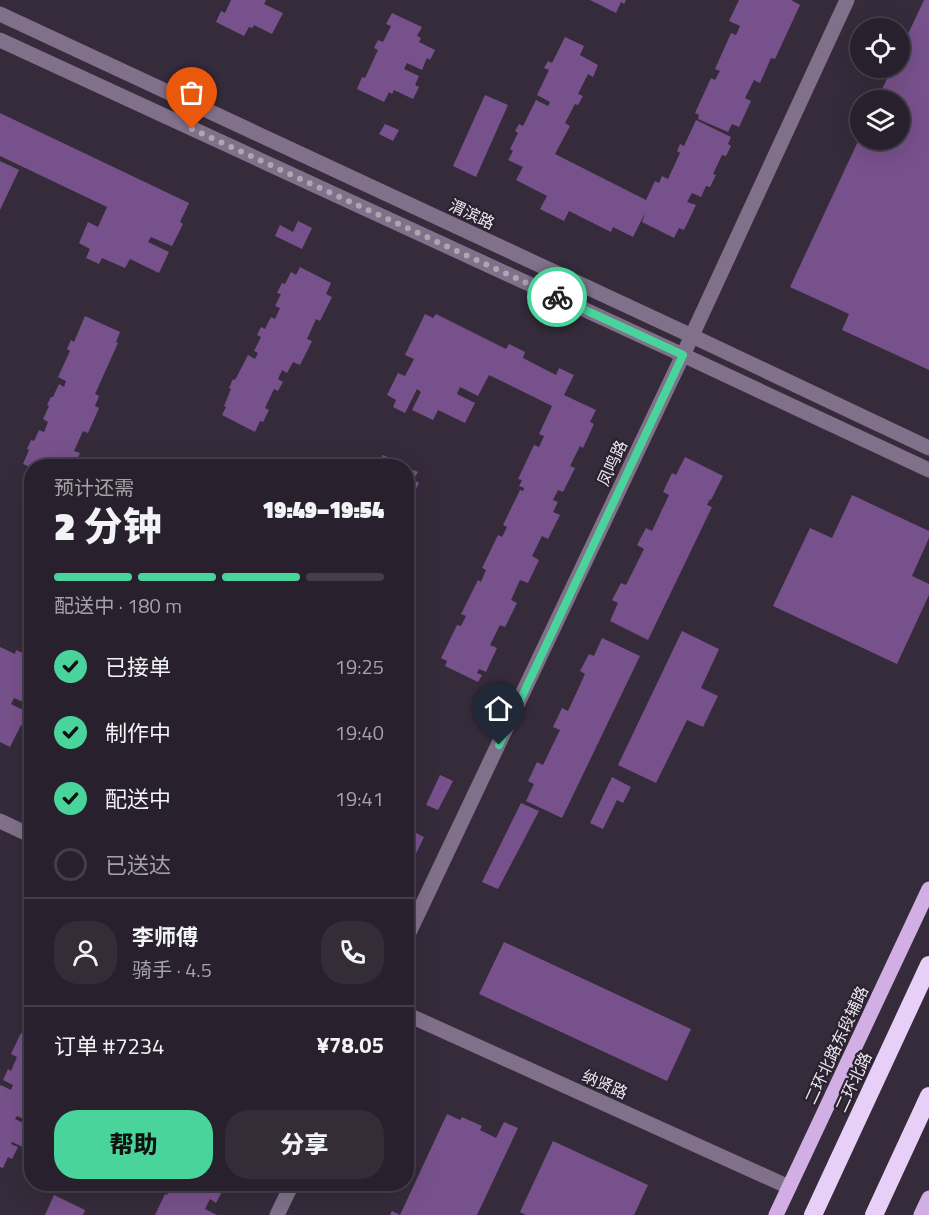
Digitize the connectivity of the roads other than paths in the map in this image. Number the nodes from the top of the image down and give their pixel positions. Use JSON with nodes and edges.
{"nodes":[{"id":1,"x":847,"y":0,"type":"edge"},
{"id":2,"x":0,"y":14,"type":"edge"},
{"id":3,"x":0,"y":40,"type":"edge"},
{"id":4,"x":692,"y":336,"type":"junction"},
{"id":5,"x":683,"y":355,"type":"junction"},
{"id":6,"x":929,"y":447,"type":"edge"},
{"id":7,"x":929,"y":470,"type":"edge"},
{"id":8,"x":0,"y":821,"type":"edge"},
{"id":9,"x":24,"y":832,"type":"edge"},
{"id":10,"x":929,"y":889,"type":"edge"},
{"id":11,"x":414,"y":922,"type":"edge"},
{"id":12,"x":929,"y":965,"type":"edge"},
{"id":13,"x":414,"y":1018,"type":"edge"},
{"id":14,"x":929,"y":1096,"type":"edge"},
{"id":15,"x":789,"y":1186,"type":"junction"},
{"id":16,"x":289,"y":1191,"type":"edge"},
{"id":17,"x":929,"y":1198,"type":"edge"},
{"id":18,"x":277,"y":1215,"type":"edge"},
{"id":19,"x":776,"y":1215,"type":"edge"},
{"id":20,"x":813,"y":1215,"type":"edge"},
{"id":21,"x":874,"y":1215,"type":"edge"},
{"id":22,"x":921,"y":1215,"type":"edge"}],
"edges":[{"from":1,"to":4,"type":"street","name":"凤鸣路"},
{"from":2,"to":4,"type":"street","name":"渭滨路"},
{"from":3,"to":5,"type":"street"},
{"from":4,"to":5,"type":"street","name":"凤鸣路"},
{"from":4,"to":6,"type":"street","name":"渭滨路"},
{"from":5,"to":7,"type":"street"},
{"from":5,"to":11,"type":"street","name":"凤鸣路"},
{"from":8,"to":9,"type":"street"},
{"from":10,"to":15,"type":"main road","name":"二环北路东段辅路"},
{"from":12,"to":20,"type":"highway","name":"二环北路"},
{"from":13,"to":15,"type":"street","name":"纳贤路"},
{"from":14,"to":21,"type":"highway"},
{"from":15,"to":19,"type":"main road","name":"二环北路东段辅路"},
{"from":16,"to":18,"type":"street"},
{"from":17,"to":22,"type":"main road"}]}
